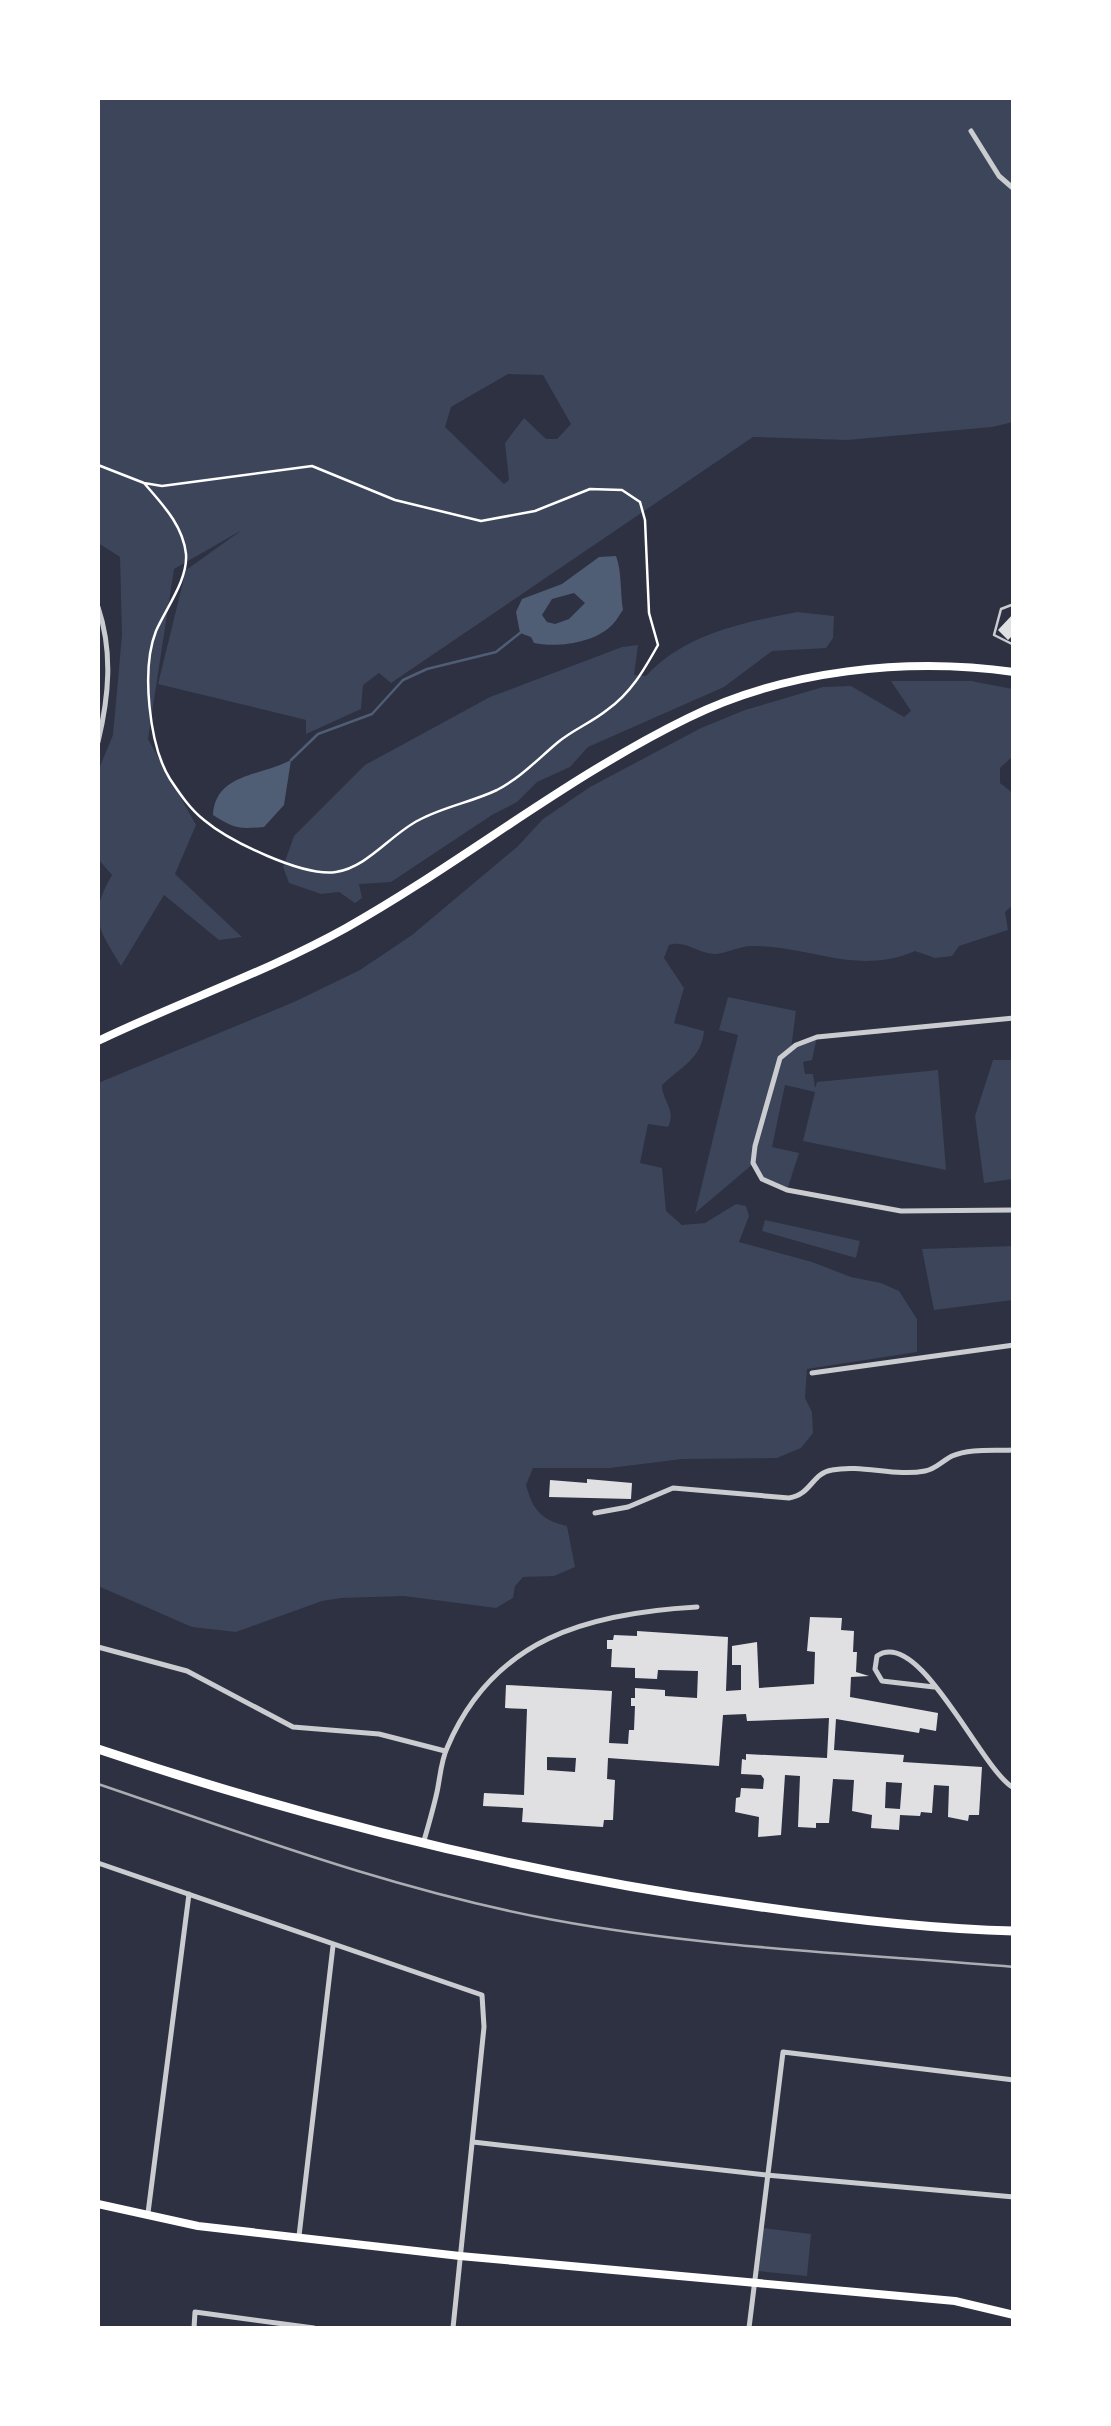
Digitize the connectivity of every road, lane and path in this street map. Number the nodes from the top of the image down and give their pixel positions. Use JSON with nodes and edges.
{"nodes":[{"id":1,"x":971,"y":131,"type":"dead end"},
{"id":2,"x":1014,"y":189,"type":"edge"},
{"id":3,"x":98,"y":465,"type":"edge"},
{"id":4,"x":144,"y":483,"type":"junction"},
{"id":5,"x":1014,"y":604,"type":"edge"},
{"id":6,"x":98,"y":608,"type":"edge"},
{"id":7,"x":1014,"y":645,"type":"edge"},
{"id":8,"x":1014,"y":672,"type":"edge"},
{"id":9,"x":98,"y":742,"type":"edge"},
{"id":10,"x":1014,"y":1018,"type":"edge"},
{"id":11,"x":98,"y":1041,"type":"edge"},
{"id":12,"x":1014,"y":1210,"type":"edge"},
{"id":13,"x":1014,"y":1345,"type":"edge"},
{"id":14,"x":812,"y":1373,"type":"dead end"},
{"id":15,"x":1014,"y":1450,"type":"edge"},
{"id":16,"x":595,"y":1513,"type":"dead end"},
{"id":17,"x":697,"y":1607,"type":"dead end"},
{"id":18,"x":98,"y":1647,"type":"edge"},
{"id":19,"x":934,"y":1688,"type":"junction"},
{"id":20,"x":98,"y":1749,"type":"edge"},
{"id":21,"x":445,"y":1751,"type":"junction"},
{"id":22,"x":1014,"y":1788,"type":"edge"},
{"id":23,"x":423,"y":1844,"type":"junction"},
{"id":24,"x":98,"y":1863,"type":"edge"},
{"id":25,"x":189,"y":1894,"type":"junction"},
{"id":26,"x":1014,"y":1931,"type":"edge"},
{"id":27,"x":333,"y":1946,"type":"junction"},
{"id":28,"x":1014,"y":2080,"type":"edge"},
{"id":29,"x":473,"y":2142,"type":"junction"},
{"id":30,"x":766,"y":2175,"type":"junction"},
{"id":31,"x":1014,"y":2197,"type":"edge"},
{"id":32,"x":98,"y":2204,"type":"edge"},
{"id":33,"x":148,"y":2216,"type":"junction"},
{"id":34,"x":300,"y":2236,"type":"junction"},
{"id":35,"x":460,"y":2256,"type":"junction"},
{"id":36,"x":752,"y":2284,"type":"junction"},
{"id":37,"x":1014,"y":2314,"type":"edge"},
{"id":38,"x":194,"y":2328,"type":"edge"},
{"id":39,"x":314,"y":2328,"type":"edge"},
{"id":40,"x":453,"y":2328,"type":"edge"},
{"id":41,"x":749,"y":2328,"type":"edge"}],
"edges":[{"from":1,"to":2,"type":"street"},
{"from":3,"to":4,"type":"path"},
{"from":4,"to":4,"type":"path"},
{"from":5,"to":7,"type":"lane"},
{"from":6,"to":9,"type":"street"},
{"from":8,"to":11,"type":"main road"},
{"from":10,"to":12,"type":"street"},
{"from":13,"to":14,"type":"street"},
{"from":15,"to":16,"type":"street"},
{"from":17,"to":21,"type":"street"},
{"from":18,"to":21,"type":"street"},
{"from":19,"to":19,"type":"street"},
{"from":19,"to":22,"type":"street"},
{"from":20,"to":23,"type":"main road"},
{"from":21,"to":23,"type":"street"},
{"from":23,"to":26,"type":"main road"},
{"from":24,"to":25,"type":"street"},
{"from":25,"to":27,"type":"street"},
{"from":25,"to":33,"type":"street"},
{"from":27,"to":29,"type":"street"},
{"from":27,"to":34,"type":"street"},
{"from":28,"to":30,"type":"street"},
{"from":29,"to":30,"type":"street"},
{"from":29,"to":35,"type":"street"},
{"from":30,"to":31,"type":"street"},
{"from":30,"to":36,"type":"street"},
{"from":32,"to":33,"type":"main road"},
{"from":33,"to":34,"type":"main road"},
{"from":34,"to":35,"type":"main road"},
{"from":35,"to":36,"type":"main road"},
{"from":35,"to":40,"type":"street"},
{"from":36,"to":37,"type":"main road"},
{"from":36,"to":41,"type":"street"},
{"from":38,"to":39,"type":"street"}]}
